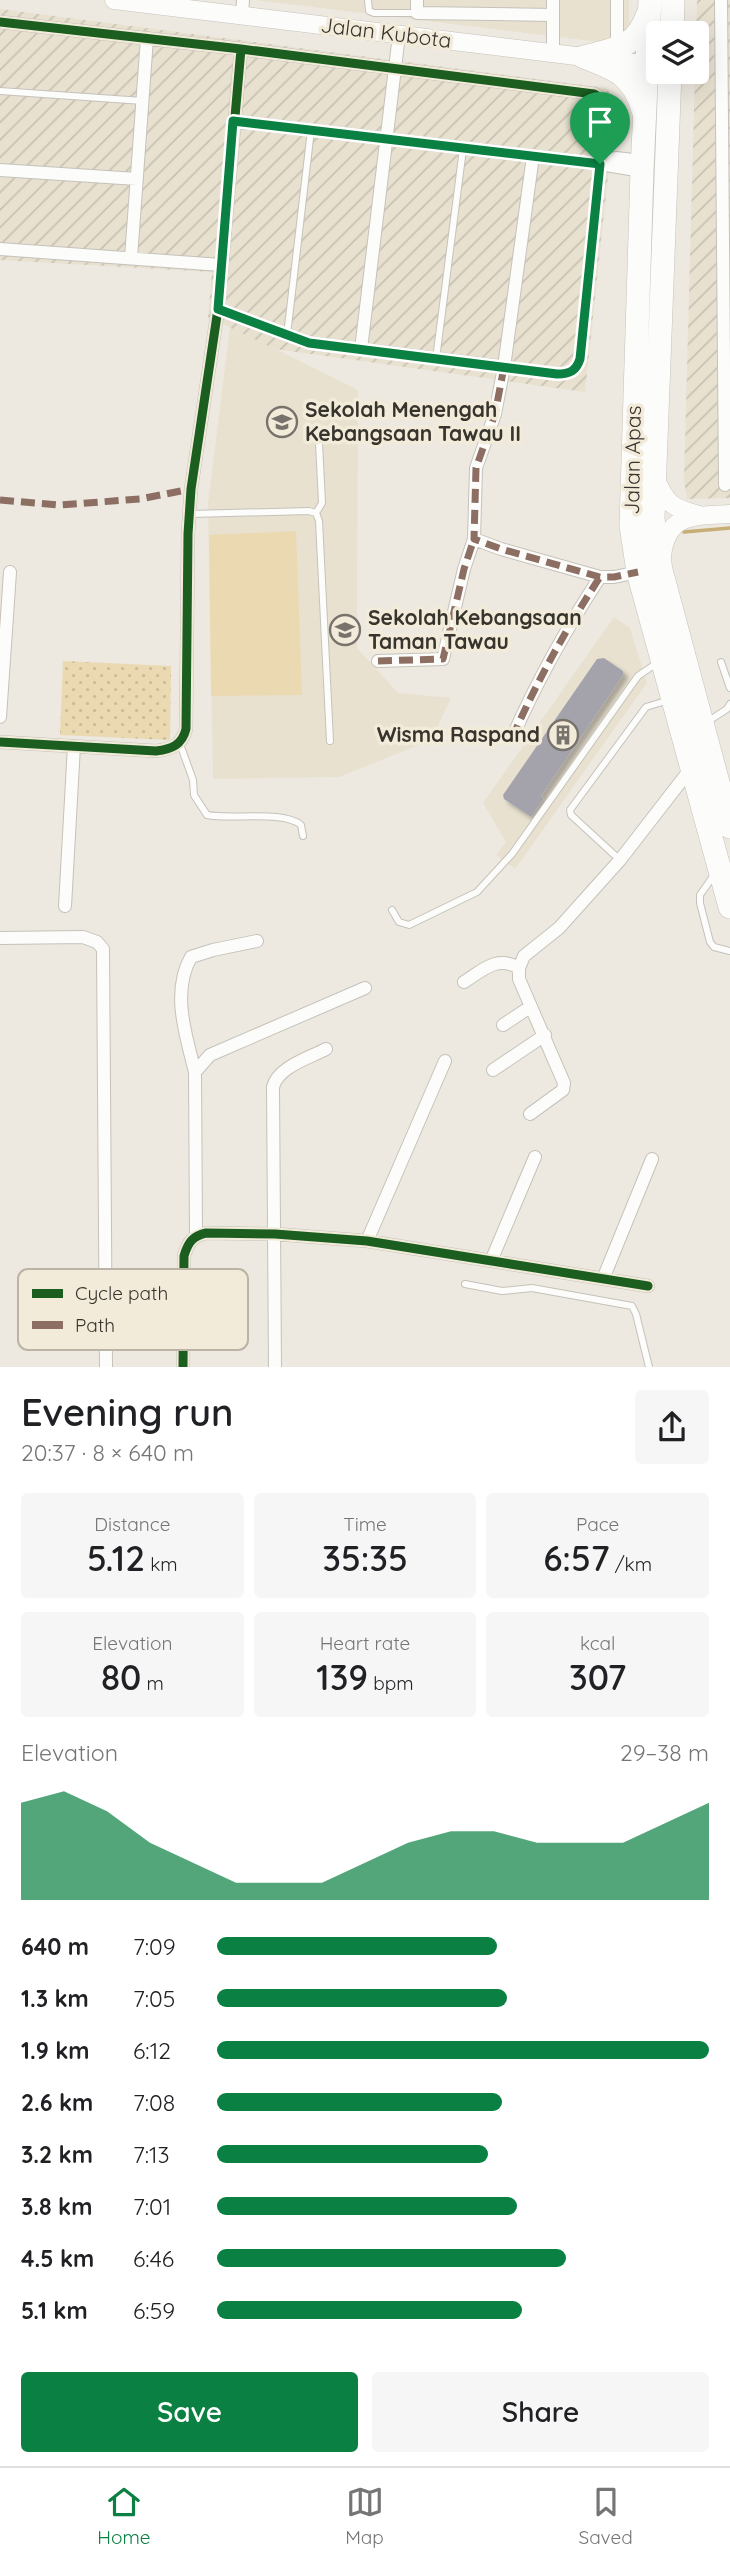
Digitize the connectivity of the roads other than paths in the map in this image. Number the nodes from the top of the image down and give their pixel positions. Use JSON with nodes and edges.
{"nodes":[{"id":1,"x":114,"y":0,"type":"edge"},
{"id":2,"x":368,"y":0,"type":"edge"},
{"id":3,"x":553,"y":0,"type":"edge"},
{"id":4,"x":617,"y":0,"type":"edge"},
{"id":5,"x":673,"y":0,"type":"edge"},
{"id":6,"x":685,"y":0,"type":"edge"},
{"id":7,"x":721,"y":0,"type":"edge"},
{"id":8,"x":650,"y":4,"type":"edge"},
{"id":9,"x":417,"y":7,"type":"edge"},
{"id":10,"x":242,"y":8,"type":"edge"},
{"id":11,"x":553,"y":15,"type":"junction"},
{"id":12,"x":672,"y":21,"type":"edge"},
{"id":13,"x":686,"y":21,"type":"edge"},
{"id":14,"x":0,"y":22,"type":"edge"},
{"id":15,"x":725,"y":28,"type":"edge"},
{"id":16,"x":147,"y":38,"type":"junction"},
{"id":17,"x":399,"y":38,"type":"junction"},
{"id":18,"x":617,"y":48,"type":"junction"},
{"id":19,"x":241,"y":49,"type":"junction"},
{"id":20,"x":553,"y":53,"type":"junction"},
{"id":21,"x":584,"y":57,"type":"junction"},
{"id":22,"x":646,"y":64,"type":"edge"},
{"id":23,"x":395,"y":70,"type":"junction"},
{"id":24,"x":650,"y":84,"type":"edge"},
{"id":25,"x":670,"y":84,"type":"edge"},
{"id":26,"x":0,"y":91,"type":"edge"},
{"id":27,"x":143,"y":100,"type":"junction"},
{"id":28,"x":645,"y":116,"type":"junction"},
{"id":29,"x":233,"y":121,"type":"junction"},
{"id":30,"x":311,"y":130,"type":"junction"},
{"id":31,"x":387,"y":139,"type":"junction"},
{"id":32,"x":463,"y":148,"type":"junction"},
{"id":33,"x":533,"y":156,"type":"junction"},
{"id":34,"x":600,"y":164,"type":"junction"},
{"id":35,"x":642,"y":166,"type":"junction"},
{"id":36,"x":0,"y":170,"type":"edge"},
{"id":37,"x":666,"y":171,"type":"junction"},
{"id":38,"x":137,"y":179,"type":"junction"},
{"id":39,"x":727,"y":208,"type":"edge"},
{"id":40,"x":0,"y":249,"type":"edge"},
{"id":41,"x":131,"y":258,"type":"junction"},
{"id":42,"x":221,"y":265,"type":"junction"},
{"id":43,"x":639,"y":277,"type":"junction"},
{"id":44,"x":218,"y":309,"type":"junction"},
{"id":45,"x":286,"y":335,"type":"junction"},
{"id":46,"x":361,"y":349,"type":"junction"},
{"id":47,"x":727,"y":354,"type":"edge"},
{"id":48,"x":436,"y":359,"type":"junction"},
{"id":49,"x":504,"y":367,"type":"junction"},
{"id":50,"x":319,"y":443,"type":"dead end"},
{"id":51,"x":653,"y":474,"type":"junction"},
{"id":52,"x":725,"y":485,"type":"dead end"},
{"id":53,"x":316,"y":513,"type":"junction"},
{"id":54,"x":190,"y":514,"type":"junction"},
{"id":55,"x":730,"y":514,"type":"edge"},
{"id":56,"x":699,"y":515,"type":"junction"},
{"id":57,"x":474,"y":539,"type":"junction"},
{"id":58,"x":649,"y":571,"type":"junction"},
{"id":59,"x":10,"y":572,"type":"dead end"},
{"id":60,"x":600,"y":577,"type":"junction"},
{"id":61,"x":662,"y":661,"type":"junction"},
{"id":62,"x":378,"y":662,"type":"dead end"},
{"id":63,"x":721,"y":663,"type":"dead end"},
{"id":64,"x":730,"y":688,"type":"edge"},
{"id":65,"x":674,"y":699,"type":"junction"},
{"id":66,"x":730,"y":704,"type":"edge"},
{"id":67,"x":0,"y":717,"type":"edge"},
{"id":68,"x":702,"y":724,"type":"junction"},
{"id":69,"x":512,"y":738,"type":"dead end"},
{"id":70,"x":330,"y":741,"type":"dead end"},
{"id":71,"x":0,"y":742,"type":"edge"},
{"id":72,"x":180,"y":744,"type":"junction"},
{"id":73,"x":74,"y":746,"type":"junction"},
{"id":74,"x":692,"y":767,"type":"junction"},
{"id":75,"x":729,"y":818,"type":"edge"},
{"id":76,"x":303,"y":836,"type":"dead end"},
{"id":77,"x":620,"y":860,"type":"junction"},
{"id":78,"x":720,"y":867,"type":"junction"},
{"id":79,"x":65,"y":906,"type":"dead end"},
{"id":80,"x":730,"y":907,"type":"edge"},
{"id":81,"x":392,"y":910,"type":"dead end"},
{"id":82,"x":0,"y":938,"type":"edge"},
{"id":83,"x":257,"y":941,"type":"dead end"},
{"id":84,"x":730,"y":951,"type":"edge"},
{"id":85,"x":519,"y":968,"type":"junction"},
{"id":86,"x":464,"y":982,"type":"dead end"},
{"id":87,"x":365,"y":988,"type":"dead end"},
{"id":88,"x":530,"y":1007,"type":"junction"},
{"id":89,"x":503,"y":1025,"type":"dead end"},
{"id":90,"x":545,"y":1035,"type":"junction"},
{"id":91,"x":326,"y":1049,"type":"dead end"},
{"id":92,"x":445,"y":1061,"type":"dead end"},
{"id":93,"x":493,"y":1070,"type":"dead end"},
{"id":94,"x":195,"y":1072,"type":"junction"},
{"id":95,"x":530,"y":1114,"type":"dead end"},
{"id":96,"x":535,"y":1157,"type":"dead end"},
{"id":97,"x":652,"y":1158,"type":"dead end"},
{"id":98,"x":275,"y":1234,"type":"junction"},
{"id":99,"x":196,"y":1235,"type":"junction"},
{"id":100,"x":367,"y":1241,"type":"junction"},
{"id":101,"x":491,"y":1261,"type":"junction"},
{"id":102,"x":105,"y":1269,"type":"edge"},
{"id":103,"x":184,"y":1269,"type":"edge"},
{"id":104,"x":603,"y":1279,"type":"junction"},
{"id":105,"x":465,"y":1284,"type":"dead end"},
{"id":106,"x":648,"y":1286,"type":"dead end"},
{"id":107,"x":275,"y":1367,"type":"edge"},
{"id":108,"x":649,"y":1367,"type":"edge"}],
"edges":[{"from":1,"to":10,"type":"street","name":"Jalan Kubota"},
{"from":2,"to":9,"type":"lane"},
{"from":3,"to":11,"type":"street"},
{"from":4,"to":18,"type":"street"},
{"from":5,"to":12,"type":"highway"},
{"from":6,"to":13,"type":"highway"},
{"from":7,"to":15,"type":"street"},
{"from":8,"to":18,"type":"highway"},
{"from":9,"to":11,"type":"street"},
{"from":10,"to":17,"type":"street","name":"Jalan Kubota"},
{"from":11,"to":20,"type":"street"},
{"from":14,"to":16,"type":"street"},
{"from":15,"to":39,"type":"street"},
{"from":16,"to":19,"type":"street"},
{"from":16,"to":27,"type":"street"},
{"from":17,"to":20,"type":"street","name":"Jalan Kubota"},
{"from":17,"to":23,"type":"street"},
{"from":18,"to":21,"type":"highway"},
{"from":19,"to":23,"type":"street"},
{"from":19,"to":29,"type":"street"},
{"from":20,"to":21,"type":"street","name":"Jalan Kubota"},
{"from":21,"to":22,"type":"street","name":"Jalan Kubota"},
{"from":21,"to":28,"type":"highway"},
{"from":23,"to":31,"type":"street"},
{"from":23,"to":34,"type":"street"},
{"from":24,"to":28,"type":"highway","name":"Jalan Apas"},
{"from":25,"to":37,"type":"highway","name":"Jalan Apas"},
{"from":26,"to":27,"type":"lane"},
{"from":27,"to":38,"type":"street"},
{"from":28,"to":35,"type":"highway","name":"Jalan Apas"},
{"from":29,"to":30,"type":"street"},
{"from":29,"to":42,"type":"street"},
{"from":30,"to":31,"type":"street"},
{"from":30,"to":45,"type":"lane"},
{"from":31,"to":32,"type":"street"},
{"from":31,"to":46,"type":"street"},
{"from":32,"to":33,"type":"street"},
{"from":32,"to":48,"type":"lane"},
{"from":33,"to":34,"type":"street"},
{"from":33,"to":49,"type":"street"},
{"from":34,"to":35,"type":"street"},
{"from":34,"to":49,"type":"lane"},
{"from":35,"to":43,"type":"highway","name":"Jalan Apas"},
{"from":36,"to":38,"type":"street"},
{"from":37,"to":43,"type":"highway"},
{"from":37,"to":51,"type":"highway","name":"Jalan Apas"},
{"from":38,"to":41,"type":"street"},
{"from":39,"to":47,"type":"street"},
{"from":40,"to":41,"type":"street"},
{"from":41,"to":42,"type":"street"},
{"from":42,"to":44,"type":"street"},
{"from":43,"to":58,"type":"highway","name":"Jalan Apas"},
{"from":44,"to":45,"type":"street"},
{"from":44,"to":54,"type":"street"},
{"from":45,"to":46,"type":"street"},
{"from":46,"to":48,"type":"street"},
{"from":47,"to":52,"type":"street"},
{"from":48,"to":49,"type":"street"},
{"from":49,"to":57,"type":"street"},
{"from":50,"to":53,"type":"lane"},
{"from":51,"to":56,"type":"street"},
{"from":51,"to":58,"type":"highway","name":"Jalan Apas"},
{"from":53,"to":54,"type":"lane"},
{"from":53,"to":70,"type":"lane"},
{"from":54,"to":72,"type":"street"},
{"from":55,"to":56,"type":"street"},
{"from":56,"to":58,"type":"street"},
{"from":57,"to":60,"type":"street"},
{"from":57,"to":62,"type":"street"},
{"from":58,"to":60,"type":"street"},
{"from":58,"to":61,"type":"highway","name":"Jalan Apas"},
{"from":58,"to":68,"type":"highway","name":"Jalan Apas"},
{"from":59,"to":67,"type":"street"},
{"from":60,"to":69,"type":"street"},
{"from":61,"to":65,"type":"highway","name":"Jalan Apas"},
{"from":61,"to":81,"type":"lane"},
{"from":63,"to":64,"type":"lane"},
{"from":65,"to":74,"type":"highway","name":"Jalan Apas"},
{"from":65,"to":77,"type":"lane"},
{"from":66,"to":68,"type":"lane"},
{"from":68,"to":75,"type":"highway","name":"Jalan Apas"},
{"from":71,"to":73,"type":"street"},
{"from":72,"to":73,"type":"street"},
{"from":72,"to":76,"type":"lane"},
{"from":73,"to":79,"type":"street"},
{"from":74,"to":77,"type":"street"},
{"from":74,"to":78,"type":"highway","name":"Jalan Apas"},
{"from":77,"to":85,"type":"street"},
{"from":78,"to":80,"type":"highway","name":"Jalan Apas"},
{"from":78,"to":84,"type":"lane"},
{"from":82,"to":102,"type":"street"},
{"from":83,"to":94,"type":"street"},
{"from":85,"to":86,"type":"street"},
{"from":85,"to":88,"type":"street"},
{"from":87,"to":94,"type":"street"},
{"from":88,"to":89,"type":"street"},
{"from":88,"to":90,"type":"street"},
{"from":90,"to":93,"type":"street"},
{"from":90,"to":95,"type":"street"},
{"from":91,"to":98,"type":"street"},
{"from":92,"to":100,"type":"street"},
{"from":94,"to":99,"type":"street"},
{"from":96,"to":101,"type":"street"},
{"from":97,"to":104,"type":"street"},
{"from":98,"to":99,"type":"street"},
{"from":98,"to":100,"type":"street"},
{"from":98,"to":107,"type":"street"},
{"from":99,"to":103,"type":"street"},
{"from":100,"to":101,"type":"street"},
{"from":101,"to":104,"type":"street"},
{"from":104,"to":106,"type":"street"},
{"from":105,"to":108,"type":"lane"}]}
